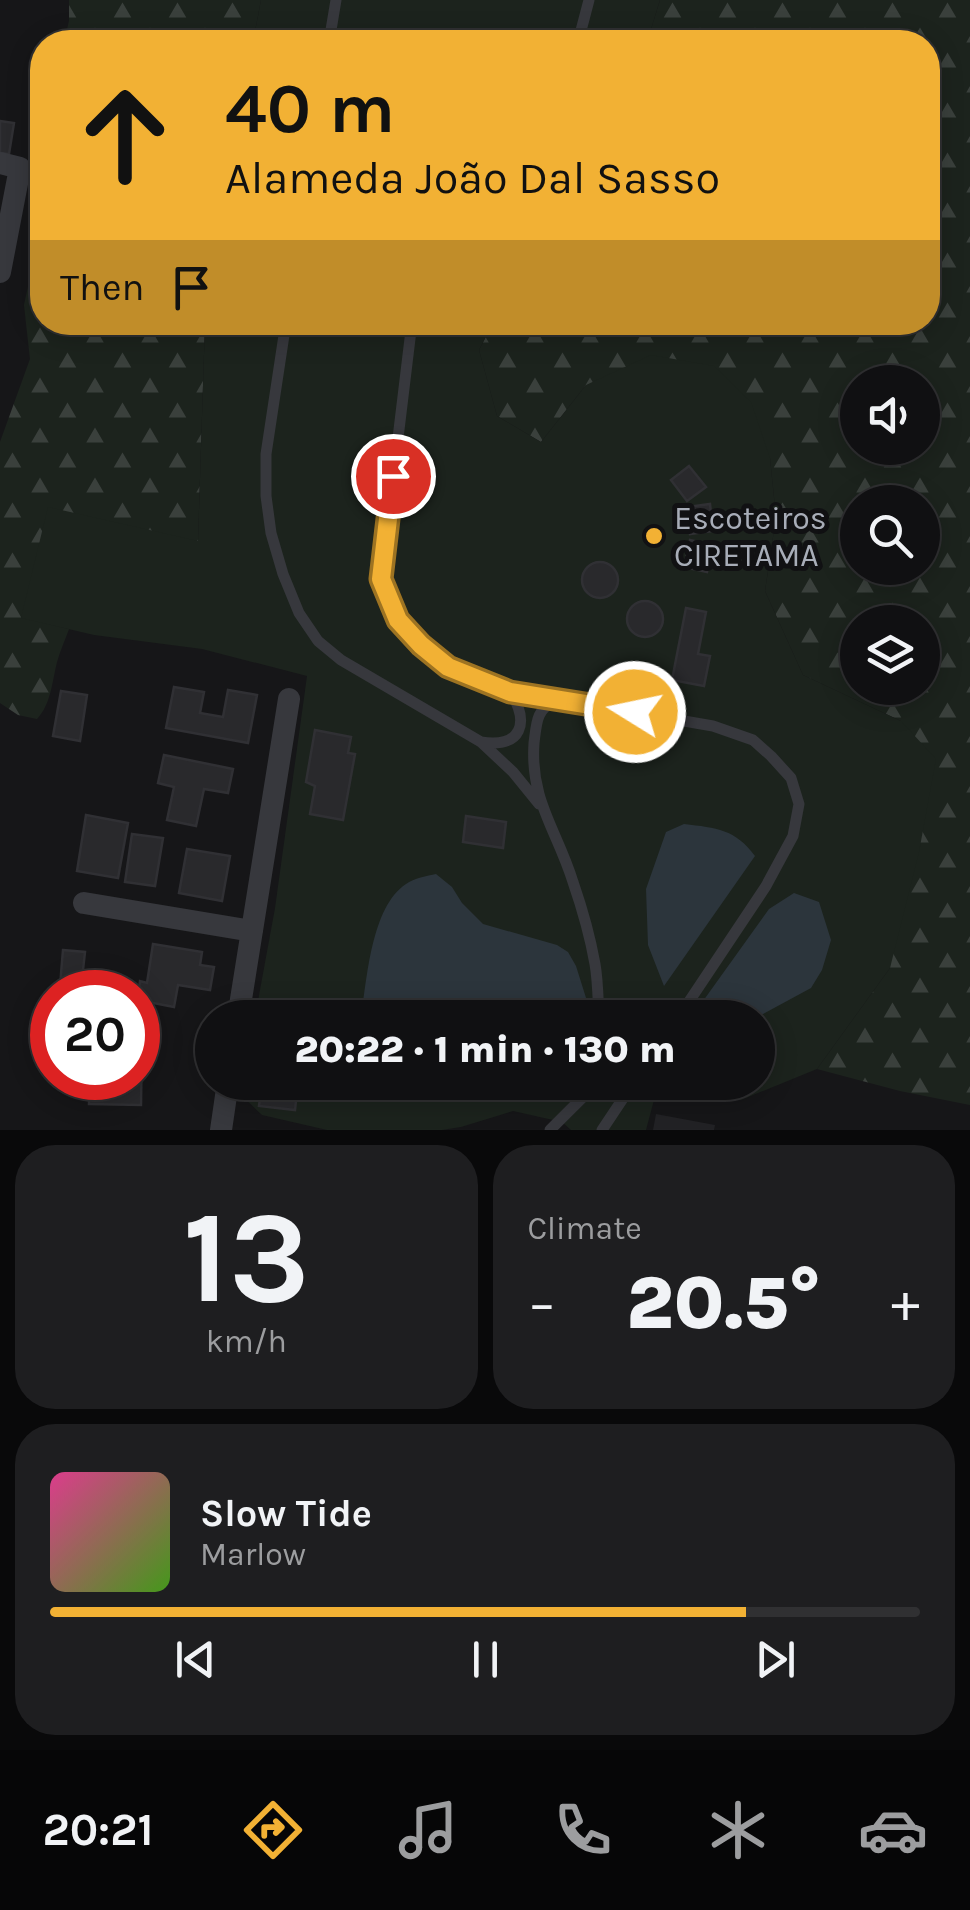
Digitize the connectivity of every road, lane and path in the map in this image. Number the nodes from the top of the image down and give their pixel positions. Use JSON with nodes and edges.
{"nodes":[{"id":1,"x":336,"y":0,"type":"edge"},
{"id":2,"x":589,"y":0,"type":"edge"},
{"id":3,"x":331,"y":30,"type":"edge"},
{"id":4,"x":581,"y":30,"type":"edge"},
{"id":5,"x":10,"y":165,"type":"edge"},
{"id":6,"x":0,"y":272,"type":"edge"},
{"id":7,"x":284,"y":335,"type":"edge"},
{"id":8,"x":410,"y":335,"type":"edge"},
{"id":9,"x":510,"y":692,"type":"junction"},
{"id":10,"x":556,"y":698,"type":"junction"},
{"id":11,"x":290,"y":700,"type":"dead end"},
{"id":12,"x":481,"y":742,"type":"junction"},
{"id":13,"x":541,"y":808,"type":"junction"},
{"id":14,"x":84,"y":903,"type":"dead end"},
{"id":15,"x":252,"y":931,"type":"junction"},
{"id":16,"x":241,"y":1000,"type":"edge"},
{"id":17,"x":598,"y":1000,"type":"edge"},
{"id":18,"x":690,"y":1000,"type":"edge"},
{"id":19,"x":225,"y":1100,"type":"edge"},
{"id":20,"x":580,"y":1100,"type":"edge"},
{"id":21,"x":622,"y":1100,"type":"edge"},
{"id":22,"x":221,"y":1130,"type":"edge"},
{"id":23,"x":550,"y":1130,"type":"edge"},
{"id":24,"x":602,"y":1130,"type":"edge"}],
"edges":[{"from":1,"to":3,"type":"lane"},
{"from":2,"to":4,"type":"lane"},
{"from":5,"to":6,"type":"street"},
{"from":7,"to":12,"type":"lane"},
{"from":8,"to":9,"type":"lane"},
{"from":9,"to":10,"type":"lane"},
{"from":9,"to":12,"type":"lane"},
{"from":10,"to":13,"type":"lane"},
{"from":10,"to":18,"type":"lane"},
{"from":11,"to":15,"type":"street"},
{"from":12,"to":13,"type":"lane"},
{"from":13,"to":17,"type":"lane"},
{"from":14,"to":15,"type":"street"},
{"from":15,"to":16,"type":"street"},
{"from":19,"to":22,"type":"street"},
{"from":20,"to":23,"type":"lane"},
{"from":21,"to":24,"type":"lane"}]}
